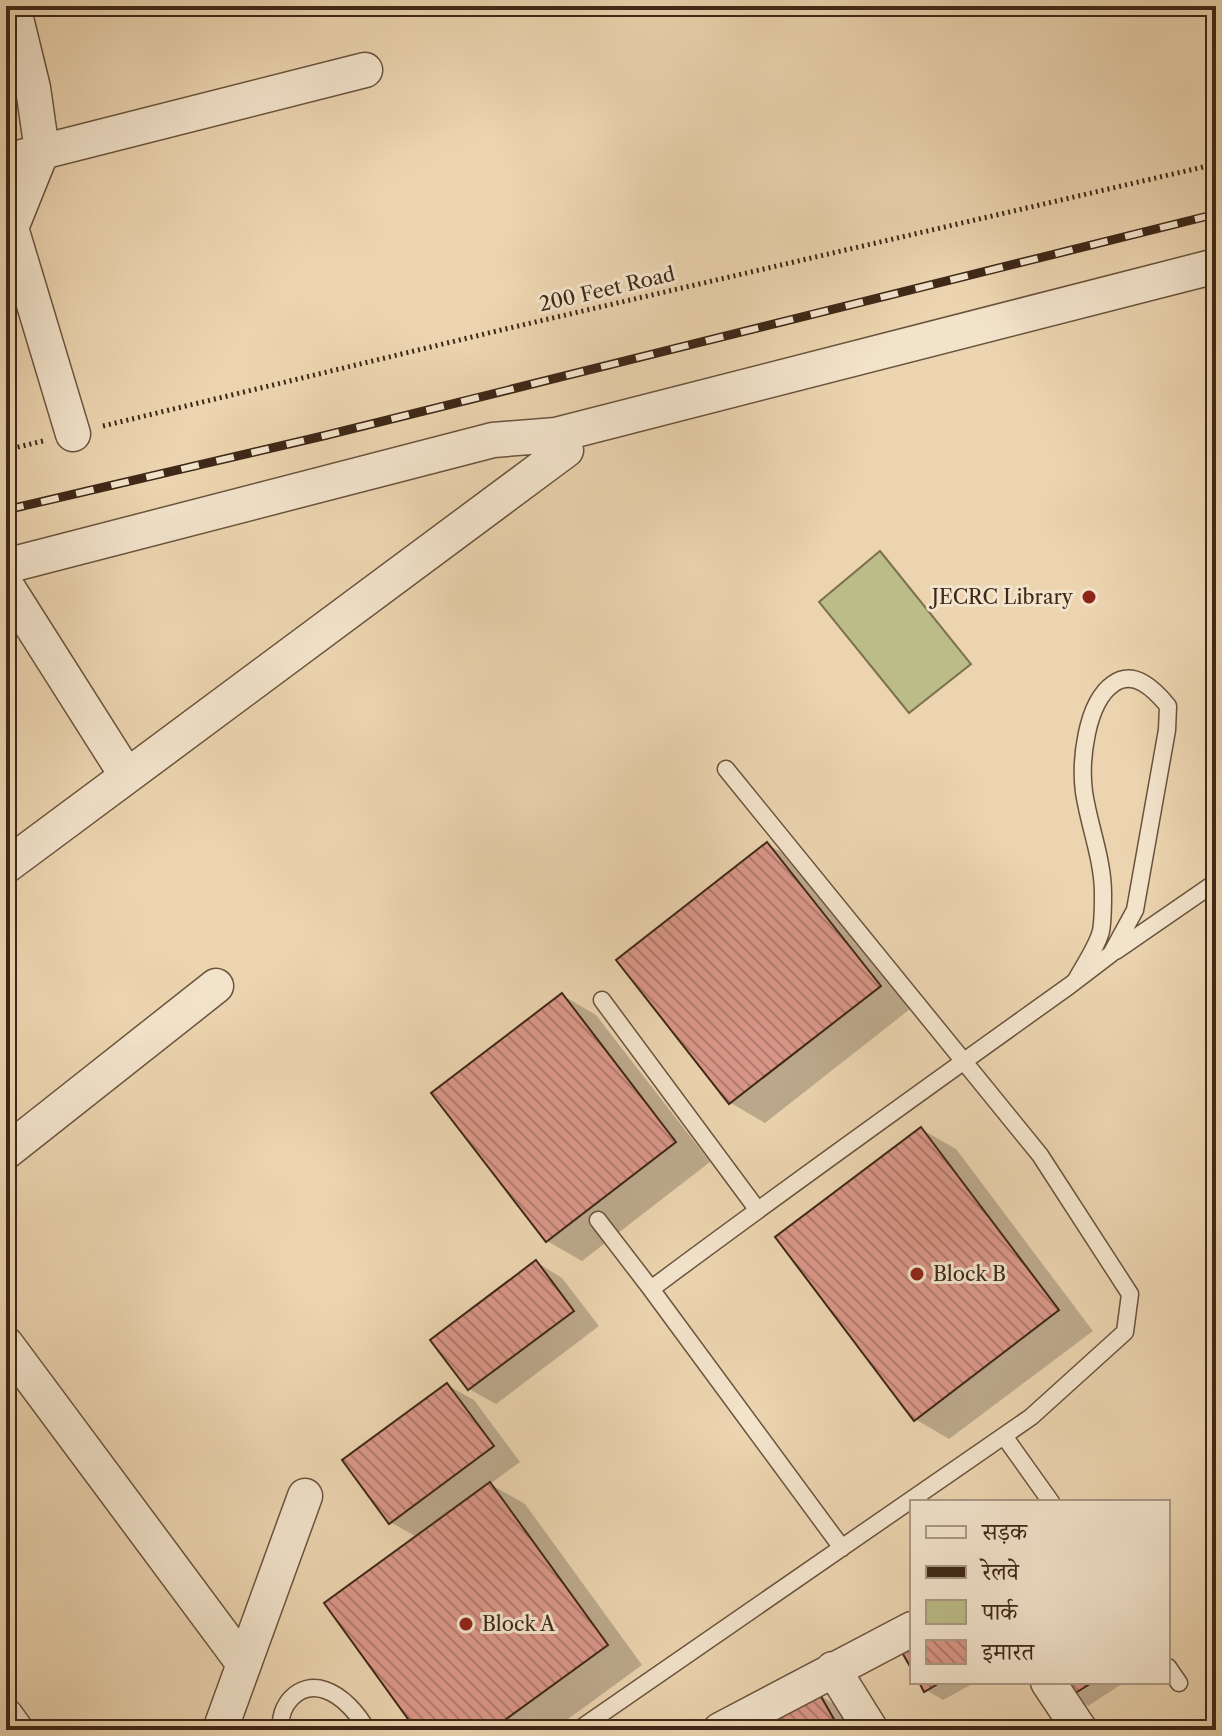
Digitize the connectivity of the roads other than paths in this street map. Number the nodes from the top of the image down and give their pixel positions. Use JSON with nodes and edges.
{"nodes":[{"id":1,"x":13,"y":6,"type":"edge"},
{"id":2,"x":365,"y":70,"type":"dead end"},
{"id":3,"x":42,"y":151,"type":"junction"},
{"id":4,"x":6,"y":161,"type":"edge"},
{"id":5,"x":1216,"y":266,"type":"edge"},
{"id":6,"x":73,"y":434,"type":"road end"},
{"id":7,"x":556,"y":435,"type":"junction"},
{"id":8,"x":6,"y":566,"type":"edge"},
{"id":9,"x":6,"y":585,"type":"edge"},
{"id":10,"x":726,"y":769,"type":"dead end"},
{"id":11,"x":127,"y":776,"type":"junction"},
{"id":12,"x":6,"y":866,"type":"edge"},
{"id":13,"x":1216,"y":882,"type":"edge"},
{"id":14,"x":1111,"y":954,"type":"junction"},
{"id":15,"x":1076,"y":980,"type":"junction"},
{"id":16,"x":216,"y":986,"type":"dead end"},
{"id":17,"x":602,"y":1000,"type":"dead end"},
{"id":18,"x":964,"y":1061,"type":"junction"},
{"id":19,"x":6,"y":1152,"type":"edge"},
{"id":20,"x":757,"y":1209,"type":"junction"},
{"id":21,"x":598,"y":1220,"type":"dead end"},
{"id":22,"x":651,"y":1289,"type":"junction"},
{"id":23,"x":6,"y":1344,"type":"edge"},
{"id":24,"x":1004,"y":1436,"type":"junction"},
{"id":25,"x":305,"y":1496,"type":"dead end"},
{"id":26,"x":911,"y":1500,"type":"edge"},
{"id":27,"x":1050,"y":1500,"type":"edge"},
{"id":28,"x":910,"y":1501,"type":"edge"},
{"id":29,"x":842,"y":1548,"type":"junction"},
{"id":30,"x":910,"y":1630,"type":"edge"},
{"id":31,"x":244,"y":1664,"type":"junction"},
{"id":32,"x":833,"y":1669,"type":"junction"},
{"id":33,"x":1170,"y":1670,"type":"edge"},
{"id":34,"x":1179,"y":1683,"type":"dead end"},
{"id":35,"x":1049,"y":1684,"type":"edge"},
{"id":36,"x":6,"y":1716,"type":"edge"},
{"id":37,"x":16,"y":1730,"type":"edge"},
{"id":38,"x":220,"y":1730,"type":"edge"},
{"id":39,"x":281,"y":1730,"type":"edge"},
{"id":40,"x":367,"y":1730,"type":"edge"},
{"id":41,"x":578,"y":1730,"type":"edge"},
{"id":42,"x":720,"y":1730,"type":"edge"},
{"id":43,"x":871,"y":1730,"type":"edge"},
{"id":44,"x":1080,"y":1730,"type":"edge"}],
"edges":[{"from":1,"to":3,"type":"street"},
{"from":2,"to":3,"type":"street"},
{"from":3,"to":4,"type":"street"},
{"from":3,"to":6,"type":"street"},
{"from":5,"to":7,"type":"street"},
{"from":7,"to":8,"type":"street"},
{"from":7,"to":11,"type":"street"},
{"from":9,"to":11,"type":"street"},
{"from":10,"to":18,"type":"lane"},
{"from":11,"to":12,"type":"street"},
{"from":13,"to":14,"type":"lane"},
{"from":14,"to":15,"type":"lane"},
{"from":14,"to":15,"type":"lane"},
{"from":15,"to":18,"type":"lane"},
{"from":16,"to":19,"type":"street"},
{"from":17,"to":20,"type":"lane"},
{"from":18,"to":20,"type":"lane"},
{"from":18,"to":24,"type":"lane"},
{"from":20,"to":22,"type":"lane"},
{"from":21,"to":22,"type":"lane"},
{"from":22,"to":29,"type":"lane"},
{"from":23,"to":31,"type":"street"},
{"from":24,"to":26,"type":"lane"},
{"from":24,"to":27,"type":"lane"},
{"from":25,"to":31,"type":"street"},
{"from":28,"to":29,"type":"lane"},
{"from":29,"to":41,"type":"lane"},
{"from":30,"to":32,"type":"street"},
{"from":31,"to":38,"type":"street"},
{"from":32,"to":42,"type":"street"},
{"from":32,"to":43,"type":"street"},
{"from":33,"to":34,"type":"lane"},
{"from":35,"to":44,"type":"street"},
{"from":36,"to":37,"type":"street"},
{"from":39,"to":40,"type":"lane"}]}
